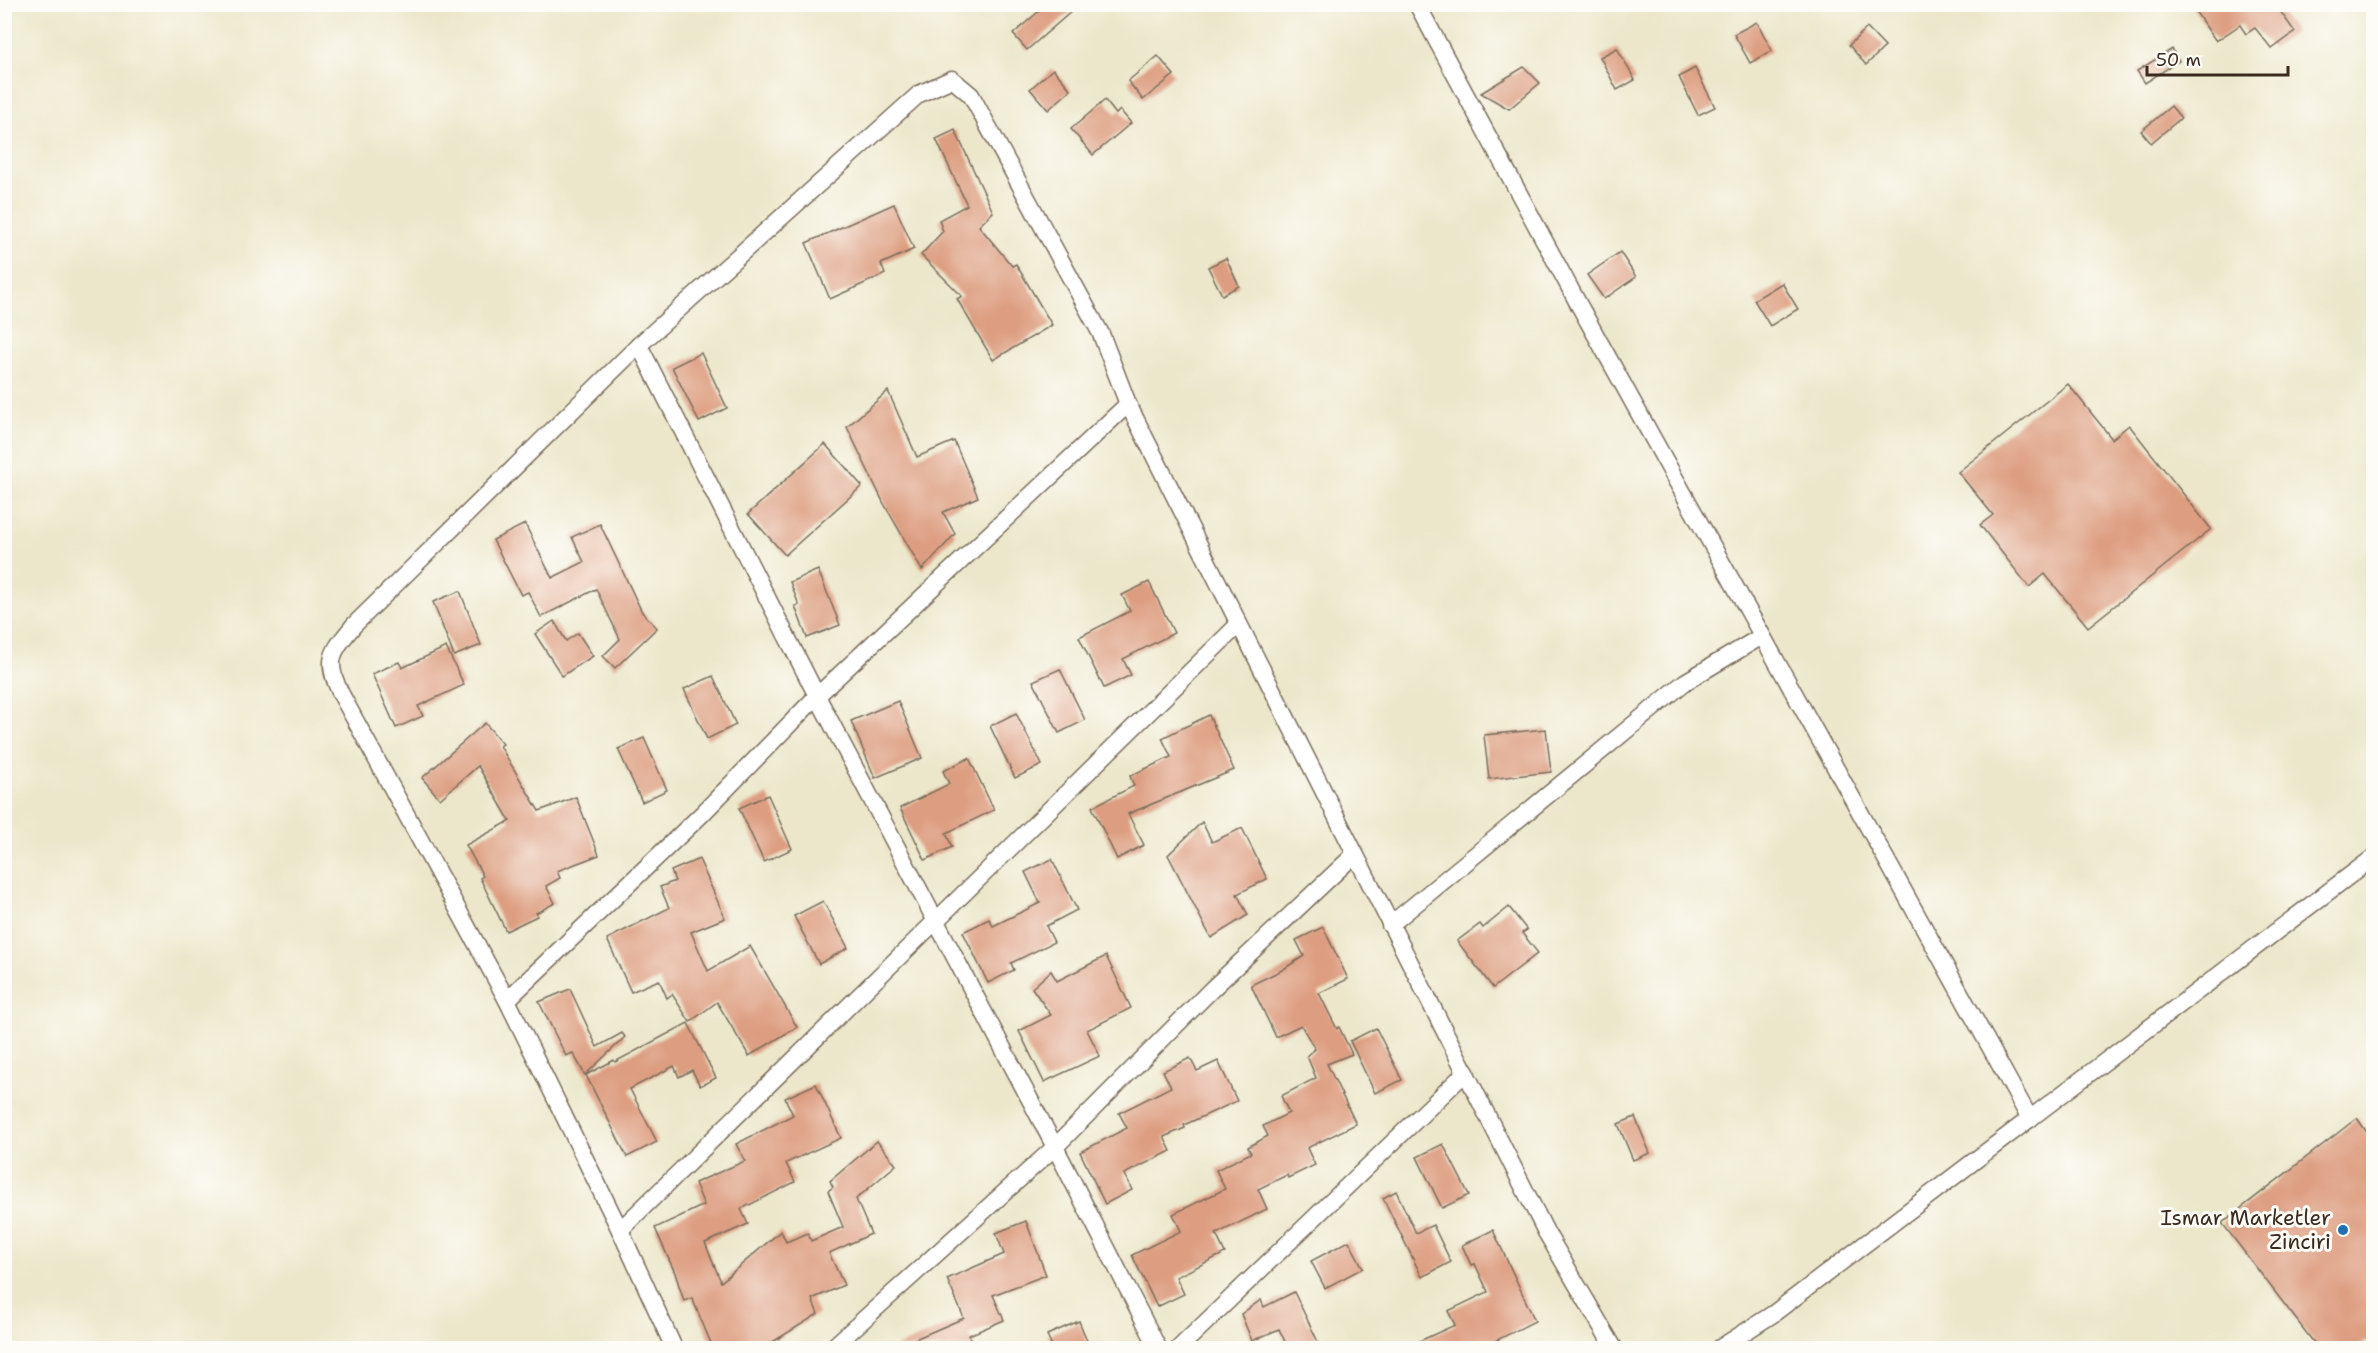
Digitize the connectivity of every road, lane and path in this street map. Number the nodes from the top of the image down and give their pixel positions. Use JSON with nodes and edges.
{"nodes":[{"id":1,"x":1417,"y":4,"type":"edge"},
{"id":2,"x":639,"y":345,"type":"junction"},
{"id":3,"x":1128,"y":404,"type":"junction"},
{"id":4,"x":1238,"y":625,"type":"junction"},
{"id":5,"x":1762,"y":636,"type":"junction"},
{"id":6,"x":817,"y":696,"type":"junction"},
{"id":7,"x":1354,"y":855,"type":"junction"},
{"id":8,"x":2373,"y":857,"type":"edge"},
{"id":9,"x":936,"y":920,"type":"junction"},
{"id":10,"x":1390,"y":925,"type":"junction"},
{"id":11,"x":507,"y":1000,"type":"junction"},
{"id":12,"x":1466,"y":1072,"type":"junction"},
{"id":13,"x":2030,"y":1119,"type":"junction"},
{"id":14,"x":1055,"y":1147,"type":"junction"},
{"id":15,"x":621,"y":1230,"type":"junction"},
{"id":16,"x":674,"y":1348,"type":"edge"},
{"id":17,"x":832,"y":1348,"type":"edge"},
{"id":18,"x":1158,"y":1348,"type":"edge"},
{"id":19,"x":1179,"y":1348,"type":"edge"},
{"id":20,"x":1614,"y":1348,"type":"edge"},
{"id":21,"x":1720,"y":1348,"type":"edge"}],
"edges":[{"from":1,"to":5,"type":"street"},
{"from":2,"to":3,"type":"street"},
{"from":2,"to":6,"type":"street"},
{"from":2,"to":11,"type":"street"},
{"from":3,"to":4,"type":"street"},
{"from":3,"to":6,"type":"street"},
{"from":4,"to":7,"type":"street"},
{"from":4,"to":9,"type":"street"},
{"from":5,"to":10,"type":"street"},
{"from":5,"to":13,"type":"street"},
{"from":6,"to":9,"type":"street"},
{"from":6,"to":11,"type":"street"},
{"from":7,"to":10,"type":"street"},
{"from":7,"to":14,"type":"street"},
{"from":8,"to":13,"type":"street"},
{"from":9,"to":14,"type":"street"},
{"from":9,"to":15,"type":"street"},
{"from":10,"to":12,"type":"street"},
{"from":11,"to":15,"type":"street"},
{"from":12,"to":19,"type":"street"},
{"from":12,"to":20,"type":"street"},
{"from":13,"to":21,"type":"street"},
{"from":14,"to":17,"type":"street"},
{"from":14,"to":18,"type":"street"},
{"from":15,"to":16,"type":"street"}]}
